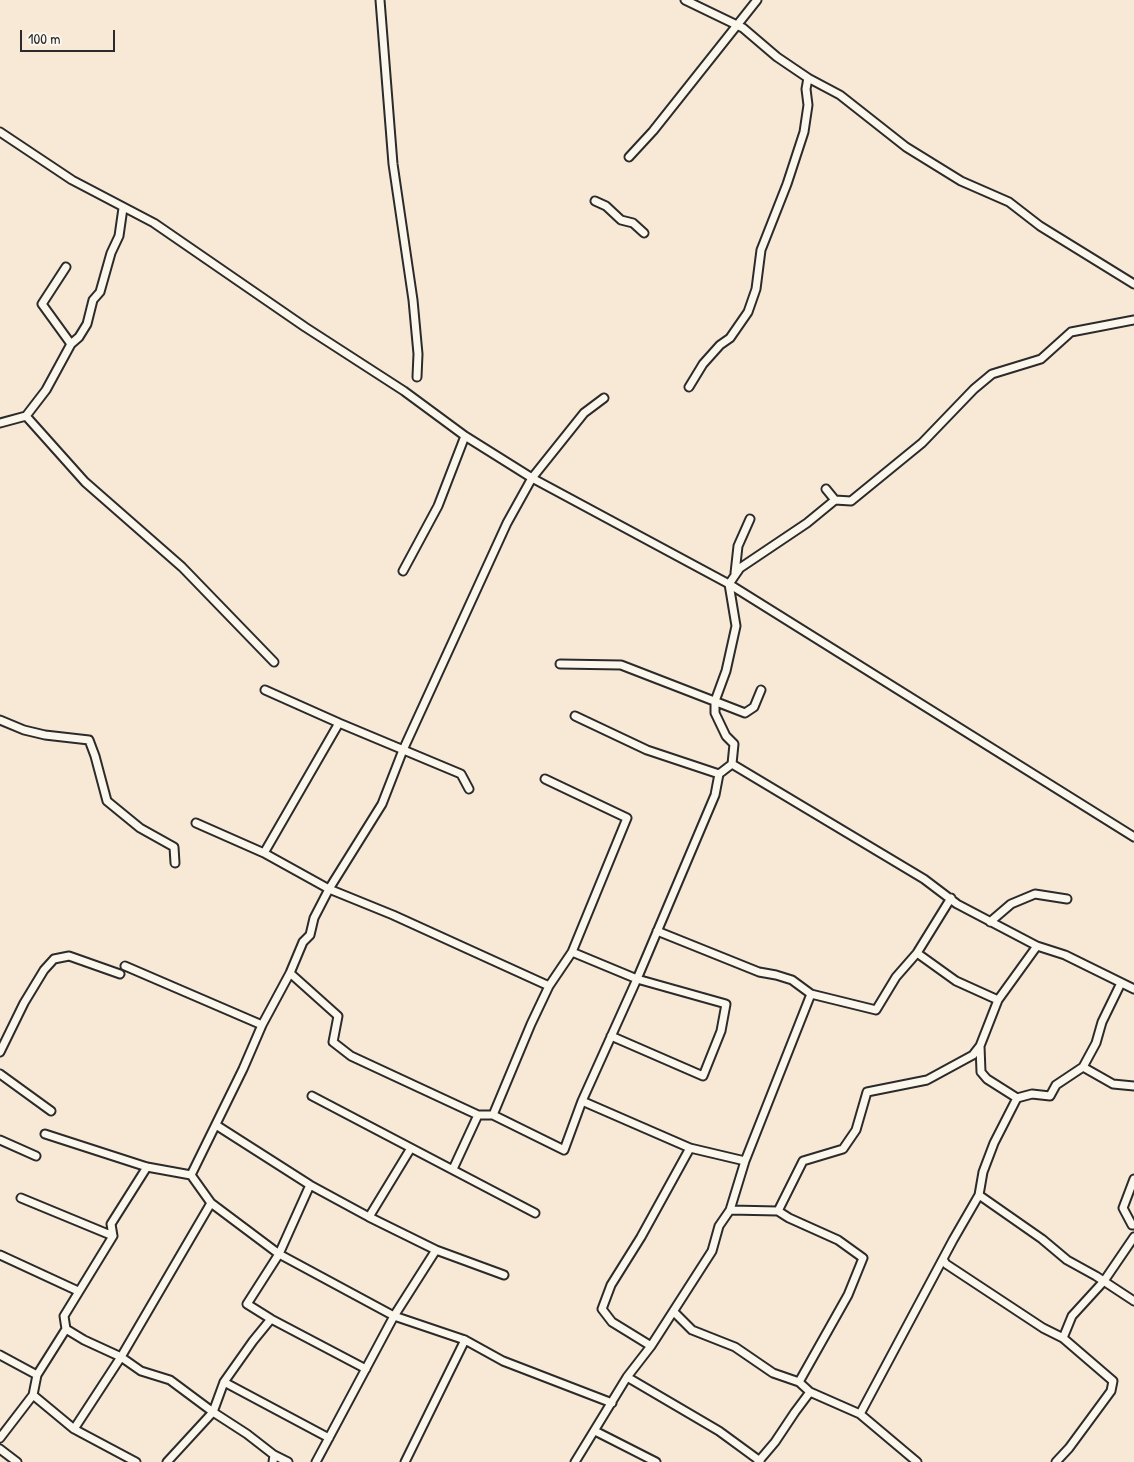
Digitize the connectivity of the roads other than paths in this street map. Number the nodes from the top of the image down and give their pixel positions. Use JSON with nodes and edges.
{"nodes":[{"id":1,"x":380,"y":0,"type":"edge"},
{"id":2,"x":685,"y":0,"type":"edge"},
{"id":3,"x":757,"y":0,"type":"edge"},
{"id":4,"x":737,"y":25,"type":"junction"},
{"id":5,"x":808,"y":78,"type":"junction"},
{"id":6,"x":0,"y":132,"type":"edge"},
{"id":7,"x":629,"y":156,"type":"dead end"},
{"id":8,"x":595,"y":201,"type":"dead end"},
{"id":9,"x":123,"y":208,"type":"junction"},
{"id":10,"x":644,"y":233,"type":"dead end"},
{"id":11,"x":66,"y":267,"type":"dead end"},
{"id":12,"x":1134,"y":284,"type":"edge"},
{"id":13,"x":1134,"y":320,"type":"edge"},
{"id":14,"x":70,"y":344,"type":"junction"},
{"id":15,"x":417,"y":377,"type":"dead end"},
{"id":16,"x":689,"y":387,"type":"dead end"},
{"id":17,"x":604,"y":398,"type":"dead end"},
{"id":18,"x":26,"y":416,"type":"junction"},
{"id":19,"x":0,"y":424,"type":"edge"},
{"id":20,"x":465,"y":436,"type":"junction"},
{"id":21,"x":532,"y":478,"type":"junction"},
{"id":22,"x":826,"y":489,"type":"dead end"},
{"id":23,"x":835,"y":500,"type":"junction"},
{"id":24,"x":750,"y":519,"type":"dead end"},
{"id":25,"x":403,"y":571,"type":"dead end"},
{"id":26,"x":735,"y":576,"type":"junction"},
{"id":27,"x":729,"y":584,"type":"junction"},
{"id":28,"x":274,"y":662,"type":"dead end"},
{"id":29,"x":560,"y":664,"type":"dead end"},
{"id":30,"x":265,"y":690,"type":"dead end"},
{"id":31,"x":761,"y":690,"type":"dead end"},
{"id":32,"x":716,"y":701,"type":"junction"},
{"id":33,"x":575,"y":716,"type":"dead end"},
{"id":34,"x":0,"y":720,"type":"edge"},
{"id":35,"x":339,"y":723,"type":"junction"},
{"id":36,"x":403,"y":750,"type":"junction"},
{"id":37,"x":732,"y":764,"type":"junction"},
{"id":38,"x":719,"y":774,"type":"junction"},
{"id":39,"x":545,"y":779,"type":"dead end"},
{"id":40,"x":469,"y":789,"type":"dead end"},
{"id":41,"x":196,"y":823,"type":"dead end"},
{"id":42,"x":1134,"y":836,"type":"edge"},
{"id":43,"x":264,"y":854,"type":"junction"},
{"id":44,"x":175,"y":863,"type":"dead end"},
{"id":45,"x":329,"y":889,"type":"junction"},
{"id":46,"x":950,"y":898,"type":"junction"},
{"id":47,"x":1067,"y":899,"type":"dead end"},
{"id":48,"x":990,"y":922,"type":"junction"},
{"id":49,"x":657,"y":931,"type":"junction"},
{"id":50,"x":1036,"y":946,"type":"junction"},
{"id":51,"x":572,"y":952,"type":"junction"},
{"id":52,"x":917,"y":953,"type":"junction"},
{"id":53,"x":125,"y":966,"type":"dead end"},
{"id":54,"x":290,"y":973,"type":"junction"},
{"id":55,"x":120,"y":974,"type":"dead end"},
{"id":56,"x":637,"y":979,"type":"junction"},
{"id":57,"x":1122,"y":983,"type":"junction"},
{"id":58,"x":549,"y":986,"type":"junction"},
{"id":59,"x":1134,"y":989,"type":"edge"},
{"id":60,"x":811,"y":994,"type":"junction"},
{"id":61,"x":998,"y":1000,"type":"junction"},
{"id":62,"x":262,"y":1025,"type":"junction"},
{"id":63,"x":611,"y":1036,"type":"junction"},
{"id":64,"x":980,"y":1046,"type":"junction"},
{"id":65,"x":0,"y":1052,"type":"edge"},
{"id":66,"x":1083,"y":1067,"type":"junction"},
{"id":67,"x":0,"y":1074,"type":"edge"},
{"id":68,"x":1134,"y":1086,"type":"edge"},
{"id":69,"x":312,"y":1096,"type":"dead end"},
{"id":70,"x":1017,"y":1098,"type":"junction"},
{"id":71,"x":582,"y":1101,"type":"junction"},
{"id":72,"x":51,"y":1111,"type":"dead end"},
{"id":73,"x":493,"y":1115,"type":"junction"},
{"id":74,"x":478,"y":1116,"type":"junction"},
{"id":75,"x":216,"y":1125,"type":"junction"},
{"id":76,"x":45,"y":1134,"type":"dead end"},
{"id":77,"x":0,"y":1140,"type":"edge"},
{"id":78,"x":411,"y":1148,"type":"junction"},
{"id":79,"x":690,"y":1148,"type":"junction"},
{"id":80,"x":36,"y":1156,"type":"dead end"},
{"id":81,"x":745,"y":1161,"type":"junction"},
{"id":82,"x":147,"y":1167,"type":"junction"},
{"id":83,"x":453,"y":1169,"type":"junction"},
{"id":84,"x":192,"y":1175,"type":"junction"},
{"id":85,"x":1134,"y":1179,"type":"edge"},
{"id":86,"x":310,"y":1185,"type":"junction"},
{"id":87,"x":979,"y":1195,"type":"junction"},
{"id":88,"x":21,"y":1198,"type":"dead end"},
{"id":89,"x":211,"y":1203,"type":"junction"},
{"id":90,"x":730,"y":1210,"type":"junction"},
{"id":91,"x":778,"y":1211,"type":"junction"},
{"id":92,"x":535,"y":1213,"type":"dead end"},
{"id":93,"x":369,"y":1217,"type":"junction"},
{"id":94,"x":1134,"y":1225,"type":"edge"},
{"id":95,"x":113,"y":1236,"type":"junction"},
{"id":96,"x":1134,"y":1237,"type":"edge"},
{"id":97,"x":436,"y":1250,"type":"junction"},
{"id":98,"x":279,"y":1254,"type":"junction"},
{"id":99,"x":0,"y":1255,"type":"edge"},
{"id":100,"x":943,"y":1259,"type":"junction"},
{"id":101,"x":504,"y":1276,"type":"dead end"},
{"id":102,"x":1104,"y":1281,"type":"junction"},
{"id":103,"x":78,"y":1291,"type":"junction"},
{"id":104,"x":1134,"y":1301,"type":"edge"},
{"id":105,"x":674,"y":1312,"type":"junction"},
{"id":106,"x":394,"y":1316,"type":"junction"},
{"id":107,"x":271,"y":1319,"type":"junction"},
{"id":108,"x":66,"y":1328,"type":"junction"},
{"id":109,"x":1063,"y":1338,"type":"junction"},
{"id":110,"x":465,"y":1340,"type":"junction"},
{"id":111,"x":651,"y":1346,"type":"junction"},
{"id":112,"x":0,"y":1355,"type":"edge"},
{"id":113,"x":121,"y":1357,"type":"junction"},
{"id":114,"x":366,"y":1369,"type":"junction"},
{"id":115,"x":37,"y":1375,"type":"junction"},
{"id":116,"x":626,"y":1378,"type":"junction"},
{"id":117,"x":224,"y":1382,"type":"junction"},
{"id":118,"x":799,"y":1382,"type":"junction"},
{"id":119,"x":810,"y":1392,"type":"junction"},
{"id":120,"x":33,"y":1395,"type":"junction"},
{"id":121,"x":612,"y":1403,"type":"junction"},
{"id":122,"x":213,"y":1412,"type":"junction"},
{"id":123,"x":860,"y":1414,"type":"junction"},
{"id":124,"x":74,"y":1429,"type":"junction"},
{"id":125,"x":595,"y":1431,"type":"junction"},
{"id":126,"x":0,"y":1438,"type":"edge"},
{"id":127,"x":329,"y":1438,"type":"junction"},
{"id":128,"x":0,"y":1449,"type":"edge"},
{"id":129,"x":274,"y":1458,"type":"edge"},
{"id":130,"x":759,"y":1461,"type":"edge"},
{"id":131,"x":17,"y":1462,"type":"edge"},
{"id":132,"x":136,"y":1462,"type":"edge"},
{"id":133,"x":167,"y":1462,"type":"edge"},
{"id":134,"x":288,"y":1462,"type":"edge"},
{"id":135,"x":316,"y":1462,"type":"edge"},
{"id":136,"x":405,"y":1462,"type":"edge"},
{"id":137,"x":575,"y":1462,"type":"edge"},
{"id":138,"x":656,"y":1462,"type":"edge"},
{"id":139,"x":917,"y":1462,"type":"edge"},
{"id":140,"x":1056,"y":1462,"type":"edge"}],
"edges":[{"from":1,"to":15,"type":"street"},
{"from":2,"to":4,"type":"street"},
{"from":3,"to":4,"type":"street"},
{"from":4,"to":5,"type":"street"},
{"from":4,"to":7,"type":"street"},
{"from":5,"to":12,"type":"street"},
{"from":5,"to":16,"type":"street"},
{"from":6,"to":9,"type":"street"},
{"from":8,"to":10,"type":"street"},
{"from":9,"to":14,"type":"street"},
{"from":9,"to":20,"type":"street"},
{"from":11,"to":14,"type":"street"},
{"from":13,"to":23,"type":"street"},
{"from":14,"to":18,"type":"street"},
{"from":17,"to":21,"type":"street"},
{"from":18,"to":19,"type":"street"},
{"from":18,"to":28,"type":"street"},
{"from":20,"to":21,"type":"street"},
{"from":20,"to":25,"type":"street"},
{"from":21,"to":27,"type":"street"},
{"from":21,"to":36,"type":"street"},
{"from":22,"to":23,"type":"street"},
{"from":23,"to":26,"type":"street"},
{"from":24,"to":26,"type":"street"},
{"from":26,"to":27,"type":"street"},
{"from":27,"to":32,"type":"street"},
{"from":27,"to":42,"type":"street"},
{"from":29,"to":32,"type":"street"},
{"from":30,"to":35,"type":"street"},
{"from":31,"to":32,"type":"street"},
{"from":32,"to":37,"type":"street"},
{"from":33,"to":38,"type":"street"},
{"from":34,"to":44,"type":"street"},
{"from":35,"to":36,"type":"street"},
{"from":35,"to":43,"type":"street"},
{"from":36,"to":40,"type":"street"},
{"from":36,"to":45,"type":"street"},
{"from":37,"to":38,"type":"street"},
{"from":37,"to":46,"type":"street"},
{"from":38,"to":49,"type":"street"},
{"from":39,"to":51,"type":"street"},
{"from":41,"to":43,"type":"street"},
{"from":43,"to":45,"type":"street"},
{"from":45,"to":54,"type":"street"},
{"from":45,"to":58,"type":"street"},
{"from":46,"to":48,"type":"street"},
{"from":46,"to":52,"type":"street"},
{"from":47,"to":48,"type":"street"},
{"from":48,"to":50,"type":"street"},
{"from":49,"to":56,"type":"street"},
{"from":49,"to":60,"type":"street"},
{"from":50,"to":57,"type":"street"},
{"from":50,"to":61,"type":"street"},
{"from":51,"to":56,"type":"street"},
{"from":51,"to":58,"type":"street"},
{"from":52,"to":60,"type":"street"},
{"from":52,"to":61,"type":"street"},
{"from":53,"to":62,"type":"street"},
{"from":54,"to":62,"type":"street"},
{"from":54,"to":74,"type":"street"},
{"from":55,"to":65,"type":"street"},
{"from":56,"to":63,"type":"street"},
{"from":56,"to":63,"type":"street"},
{"from":57,"to":59,"type":"street"},
{"from":57,"to":66,"type":"street"},
{"from":58,"to":73,"type":"street"},
{"from":60,"to":81,"type":"street"},
{"from":61,"to":64,"type":"street"},
{"from":62,"to":75,"type":"street"},
{"from":63,"to":71,"type":"street"},
{"from":64,"to":70,"type":"street"},
{"from":64,"to":91,"type":"street"},
{"from":66,"to":68,"type":"street"},
{"from":66,"to":70,"type":"street"},
{"from":67,"to":72,"type":"street"},
{"from":69,"to":78,"type":"street"},
{"from":70,"to":87,"type":"street"},
{"from":71,"to":73,"type":"street"},
{"from":71,"to":79,"type":"street"},
{"from":73,"to":74,"type":"street"},
{"from":74,"to":83,"type":"street"},
{"from":75,"to":84,"type":"street"},
{"from":75,"to":86,"type":"street"},
{"from":76,"to":82,"type":"street"},
{"from":77,"to":80,"type":"street"},
{"from":78,"to":83,"type":"street"},
{"from":78,"to":93,"type":"street"},
{"from":79,"to":81,"type":"street"},
{"from":79,"to":111,"type":"street"},
{"from":81,"to":90,"type":"street"},
{"from":82,"to":84,"type":"street"},
{"from":82,"to":95,"type":"street"},
{"from":83,"to":92,"type":"street"},
{"from":84,"to":89,"type":"street"},
{"from":85,"to":94,"type":"street"},
{"from":86,"to":93,"type":"street"},
{"from":86,"to":98,"type":"street"},
{"from":87,"to":100,"type":"street"},
{"from":87,"to":102,"type":"street"},
{"from":88,"to":95,"type":"street"},
{"from":89,"to":98,"type":"street"},
{"from":89,"to":113,"type":"street"},
{"from":90,"to":91,"type":"street"},
{"from":90,"to":105,"type":"street"},
{"from":91,"to":118,"type":"street"},
{"from":93,"to":97,"type":"street"},
{"from":95,"to":103,"type":"street"},
{"from":96,"to":102,"type":"street"},
{"from":97,"to":101,"type":"street"},
{"from":97,"to":106,"type":"street"},
{"from":98,"to":106,"type":"street"},
{"from":98,"to":107,"type":"street"},
{"from":99,"to":103,"type":"street"},
{"from":100,"to":109,"type":"street"},
{"from":100,"to":123,"type":"street"},
{"from":102,"to":104,"type":"street"},
{"from":102,"to":109,"type":"street"},
{"from":103,"to":108,"type":"street"},
{"from":105,"to":111,"type":"street"},
{"from":105,"to":118,"type":"street"},
{"from":106,"to":110,"type":"street"},
{"from":106,"to":114,"type":"street"},
{"from":107,"to":114,"type":"street"},
{"from":107,"to":117,"type":"street"},
{"from":108,"to":113,"type":"street"},
{"from":108,"to":115,"type":"street"},
{"from":109,"to":140,"type":"street"},
{"from":110,"to":121,"type":"street"},
{"from":110,"to":136,"type":"street"},
{"from":111,"to":116,"type":"street"},
{"from":112,"to":115,"type":"street"},
{"from":113,"to":122,"type":"street"},
{"from":113,"to":124,"type":"street"},
{"from":114,"to":127,"type":"street"},
{"from":115,"to":120,"type":"street"},
{"from":116,"to":121,"type":"street"},
{"from":116,"to":130,"type":"street"},
{"from":117,"to":122,"type":"street"},
{"from":117,"to":127,"type":"street"},
{"from":118,"to":119,"type":"street"},
{"from":119,"to":123,"type":"street"},
{"from":119,"to":130,"type":"street"},
{"from":120,"to":124,"type":"street"},
{"from":120,"to":126,"type":"street"},
{"from":121,"to":125,"type":"street"},
{"from":122,"to":129,"type":"street"},
{"from":122,"to":133,"type":"street"},
{"from":123,"to":139,"type":"street"},
{"from":124,"to":132,"type":"street"},
{"from":125,"to":137,"type":"street"},
{"from":125,"to":138,"type":"street"},
{"from":127,"to":135,"type":"street"},
{"from":128,"to":131,"type":"street"},
{"from":129,"to":134,"type":"street"}]}
